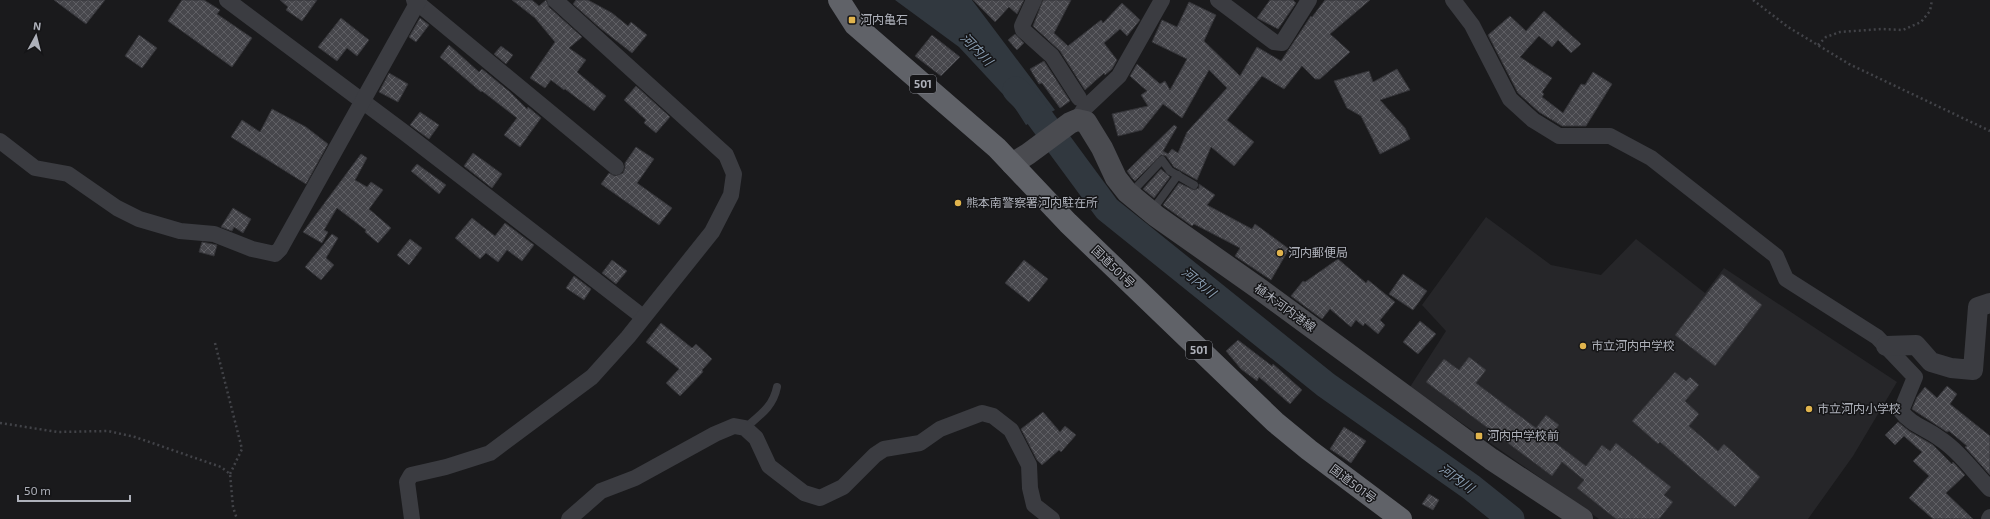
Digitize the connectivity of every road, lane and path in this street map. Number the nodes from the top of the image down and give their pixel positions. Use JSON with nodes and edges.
{"nodes":[{"id":1,"x":227,"y":0,"type":"edge"},
{"id":2,"x":555,"y":0,"type":"edge"},
{"id":3,"x":839,"y":0,"type":"edge"},
{"id":4,"x":1162,"y":0,"type":"edge"},
{"id":5,"x":1218,"y":0,"type":"edge"},
{"id":6,"x":1309,"y":0,"type":"edge"},
{"id":7,"x":1453,"y":0,"type":"edge"},
{"id":8,"x":1753,"y":0,"type":"edge"},
{"id":9,"x":1932,"y":0,"type":"edge"},
{"id":10,"x":417,"y":1,"type":"edge"},
{"id":11,"x":1031,"y":1,"type":"edge"},
{"id":12,"x":1818,"y":45,"type":"junction"},
{"id":13,"x":1079,"y":98,"type":"dead end"},
{"id":14,"x":363,"y":101,"type":"junction"},
{"id":15,"x":1074,"y":122,"type":"junction"},
{"id":16,"x":1990,"y":131,"type":"edge"},
{"id":17,"x":0,"y":141,"type":"edge"},
{"id":18,"x":1020,"y":159,"type":"junction"},
{"id":19,"x":616,"y":167,"type":"dead end"},
{"id":20,"x":1178,"y":175,"type":"junction"},
{"id":21,"x":1194,"y":185,"type":"dead end"},
{"id":22,"x":1130,"y":195,"type":"junction"},
{"id":23,"x":1151,"y":212,"type":"junction"},
{"id":24,"x":1990,"y":303,"type":"edge"},
{"id":25,"x":643,"y":317,"type":"junction"},
{"id":26,"x":215,"y":343,"type":"dead end"},
{"id":27,"x":1886,"y":346,"type":"junction"},
{"id":28,"x":777,"y":387,"type":"dead end"},
{"id":29,"x":0,"y":423,"type":"edge"},
{"id":30,"x":745,"y":428,"type":"junction"},
{"id":31,"x":230,"y":474,"type":"junction"},
{"id":32,"x":1990,"y":489,"type":"edge"},
{"id":33,"x":237,"y":519,"type":"edge"},
{"id":34,"x":412,"y":519,"type":"edge"},
{"id":35,"x":569,"y":519,"type":"edge"},
{"id":36,"x":1052,"y":519,"type":"edge"},
{"id":37,"x":1401,"y":519,"type":"edge"},
{"id":38,"x":1582,"y":519,"type":"edge"}],
"edges":[{"from":1,"to":14,"type":"street"},
{"from":2,"to":25,"type":"street"},
{"from":3,"to":18,"type":"highway","name":"国道501号","number":"501"},
{"from":4,"to":15,"type":"street"},
{"from":5,"to":6,"type":"street"},
{"from":7,"to":27,"type":"street"},
{"from":8,"to":12,"type":"path"},
{"from":9,"to":12,"type":"path"},
{"from":10,"to":14,"type":"street"},
{"from":10,"to":19,"type":"street"},
{"from":11,"to":13,"type":"street"},
{"from":12,"to":16,"type":"path"},
{"from":14,"to":17,"type":"street"},
{"from":14,"to":25,"type":"street"},
{"from":15,"to":18,"type":"main road"},
{"from":15,"to":22,"type":"main road","name":"植木河内港線"},
{"from":18,"to":37,"type":"highway","name":"国道501号","number":"501"},
{"from":20,"to":21,"type":"lane"},
{"from":20,"to":22,"type":"lane"},
{"from":20,"to":23,"type":"lane"},
{"from":22,"to":23,"type":"main road","name":"植木河内港線"},
{"from":23,"to":38,"type":"main road","name":"植木河内港線"},
{"from":24,"to":27,"type":"street"},
{"from":25,"to":34,"type":"street"},
{"from":26,"to":31,"type":"path"},
{"from":27,"to":32,"type":"street"},
{"from":28,"to":30,"type":"lane"},
{"from":29,"to":31,"type":"path"},
{"from":30,"to":35,"type":"street"},
{"from":30,"to":36,"type":"street"},
{"from":31,"to":33,"type":"path"}]}
